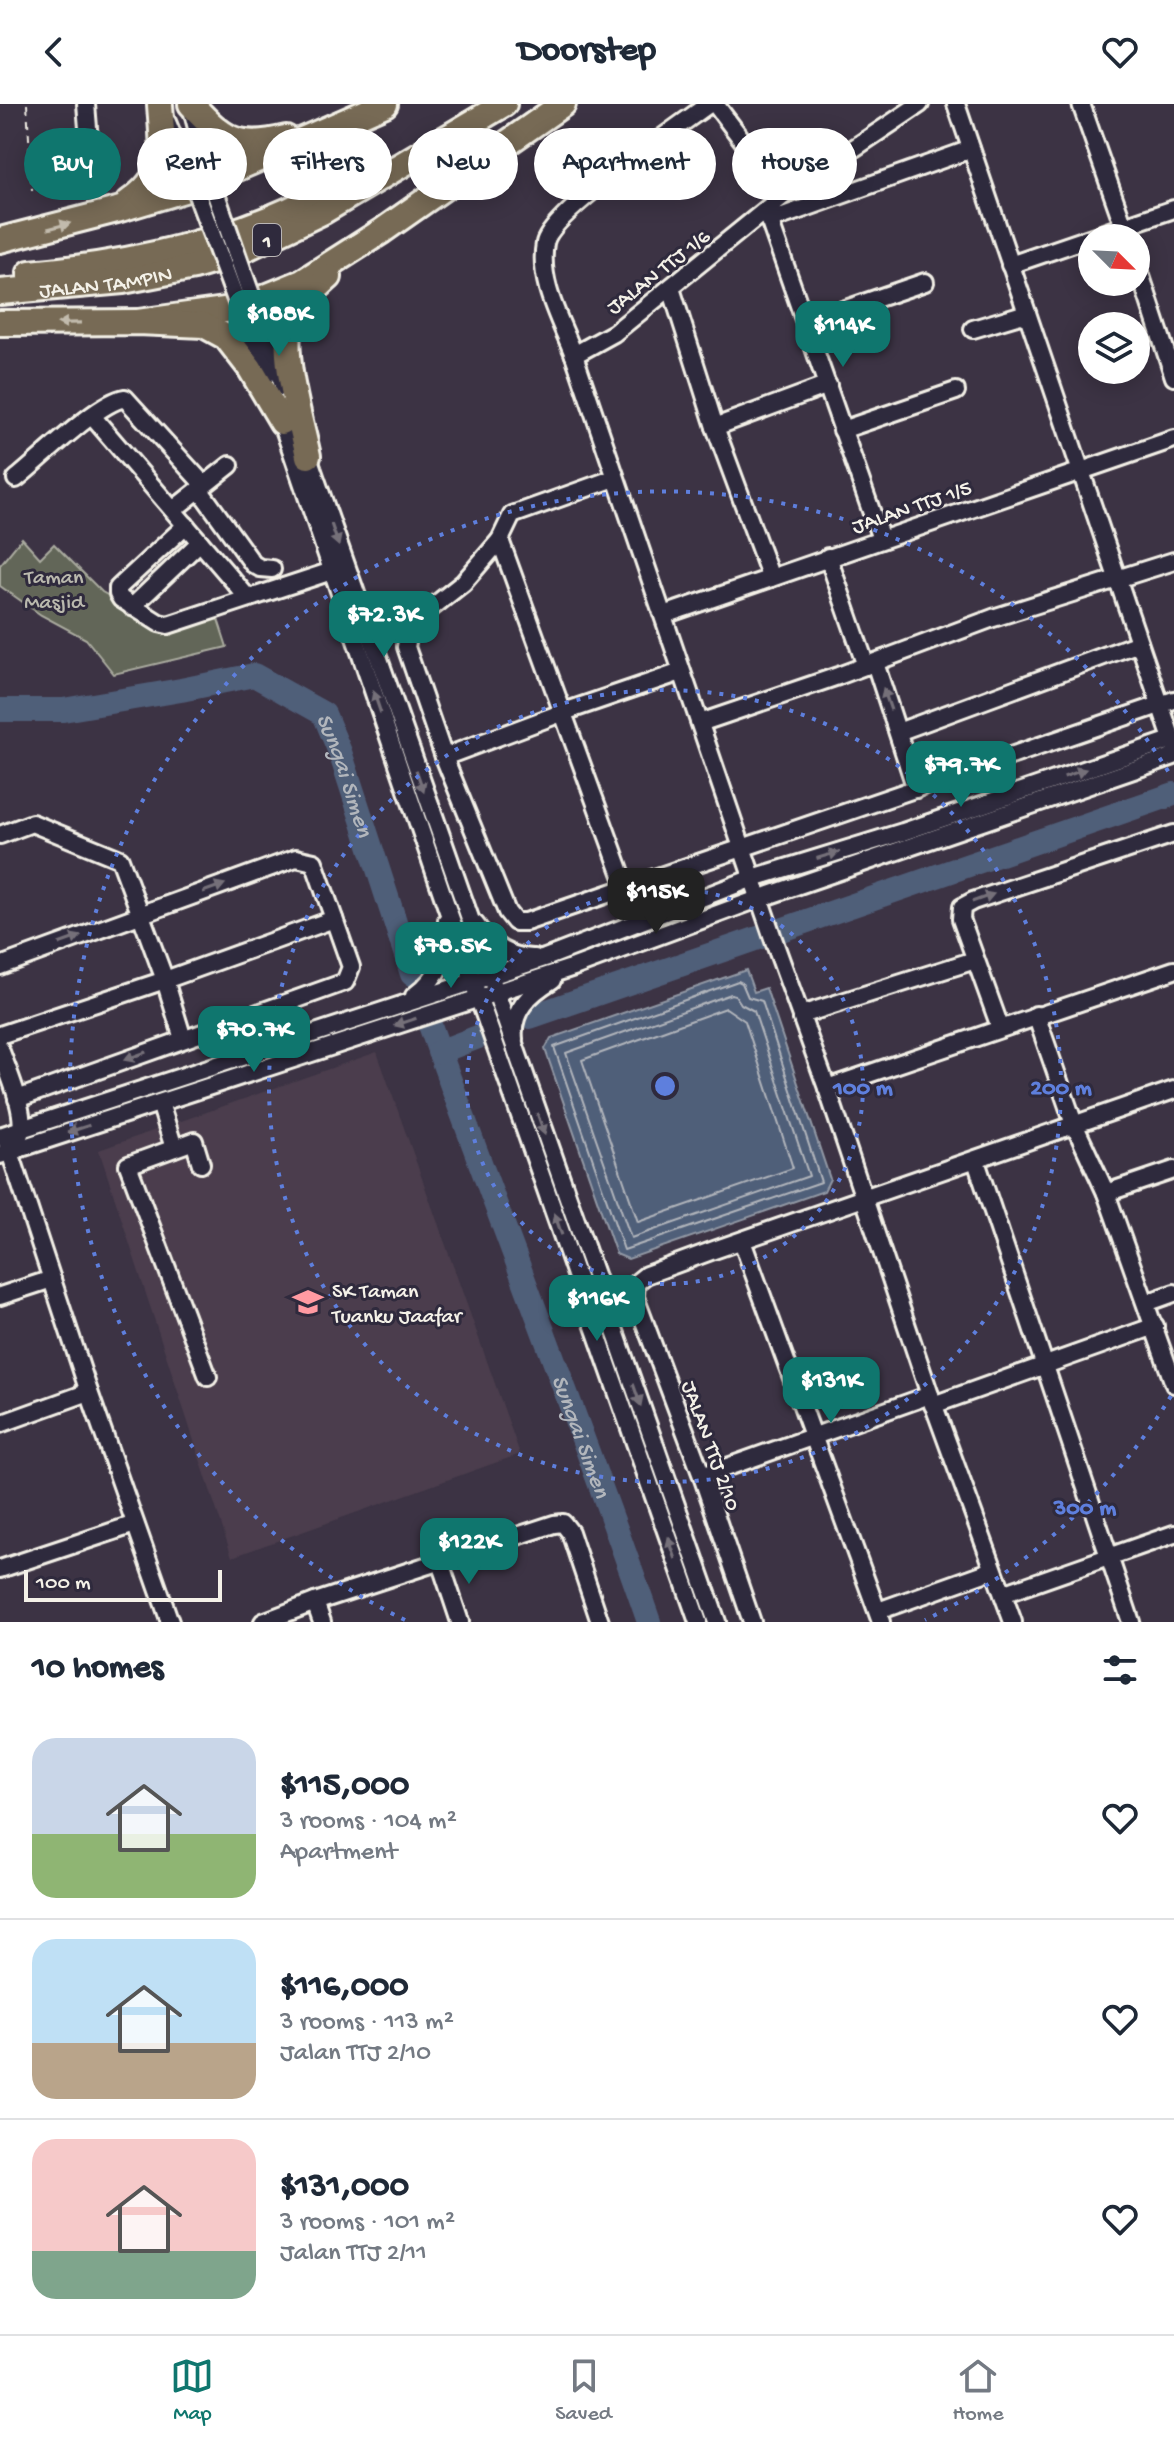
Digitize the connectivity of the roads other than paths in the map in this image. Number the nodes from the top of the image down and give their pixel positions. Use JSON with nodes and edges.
{"nodes":[{"id":1,"x":86,"y":104,"type":"edge"},
{"id":2,"x":160,"y":104,"type":"edge"},
{"id":3,"x":191,"y":104,"type":"edge"},
{"id":4,"x":385,"y":104,"type":"edge"},
{"id":5,"x":476,"y":104,"type":"edge"},
{"id":6,"x":504,"y":104,"type":"edge"},
{"id":7,"x":563,"y":104,"type":"edge"},
{"id":8,"x":712,"y":104,"type":"edge"},
{"id":9,"x":920,"y":104,"type":"edge"},
{"id":10,"x":956,"y":104,"type":"edge"},
{"id":11,"x":1081,"y":104,"type":"edge"},
{"id":12,"x":341,"y":123,"type":"junction"},
{"id":13,"x":88,"y":128,"type":"edge"},
{"id":14,"x":173,"y":128,"type":"edge"},
{"id":15,"x":195,"y":128,"type":"edge"},
{"id":16,"x":732,"y":129,"type":"edge"},
{"id":17,"x":857,"y":146,"type":"edge"},
{"id":18,"x":971,"y":149,"type":"junction"},
{"id":19,"x":247,"y":164,"type":"edge"},
{"id":20,"x":149,"y":200,"type":"edge"},
{"id":21,"x":209,"y":200,"type":"edge"},
{"id":22,"x":780,"y":200,"type":"edge"},
{"id":23,"x":1174,"y":209,"type":"edge"},
{"id":24,"x":117,"y":210,"type":"junction"},
{"id":25,"x":768,"y":216,"type":"junction"},
{"id":26,"x":1123,"y":224,"type":"edge"},
{"id":27,"x":1143,"y":224,"type":"edge"},
{"id":28,"x":382,"y":231,"type":"junction"},
{"id":29,"x":0,"y":240,"type":"edge"},
{"id":30,"x":1078,"y":246,"type":"edge"},
{"id":31,"x":1010,"y":265,"type":"junction"},
{"id":32,"x":0,"y":276,"type":"edge"},
{"id":33,"x":925,"y":282,"type":"dead end"},
{"id":34,"x":671,"y":288,"type":"junction"},
{"id":35,"x":0,"y":292,"type":"edge"},
{"id":36,"x":1147,"y":296,"type":"edge"},
{"id":37,"x":247,"y":305,"type":"junction"},
{"id":38,"x":1027,"y":313,"type":"junction"},
{"id":39,"x":138,"y":322,"type":"junction"},
{"id":40,"x":0,"y":323,"type":"edge"},
{"id":41,"x":805,"y":323,"type":"junction"},
{"id":42,"x":973,"y":329,"type":"dead end"},
{"id":43,"x":574,"y":355,"type":"junction"},
{"id":44,"x":1174,"y":377,"type":"edge"},
{"id":45,"x":828,"y":385,"type":"junction"},
{"id":46,"x":956,"y":391,"type":"dead end"},
{"id":47,"x":92,"y":416,"type":"junction"},
{"id":48,"x":282,"y":422,"type":"junction"},
{"id":49,"x":715,"y":427,"type":"junction"},
{"id":50,"x":842,"y":430,"type":"junction"},
{"id":51,"x":1174,"y":439,"type":"edge"},
{"id":52,"x":308,"y":456,"type":"junction"},
{"id":53,"x":230,"y":465,"type":"dead end"},
{"id":54,"x":1081,"y":471,"type":"junction"},
{"id":55,"x":615,"y":478,"type":"junction"},
{"id":56,"x":16,"y":479,"type":"dead end"},
{"id":57,"x":201,"y":487,"type":"junction"},
{"id":58,"x":173,"y":510,"type":"junction"},
{"id":59,"x":186,"y":525,"type":"junction"},
{"id":60,"x":881,"y":539,"type":"junction"},
{"id":61,"x":500,"y":540,"type":"junction"},
{"id":62,"x":200,"y":542,"type":"junction"},
{"id":63,"x":828,"y":557,"type":"junction"},
{"id":64,"x":1174,"y":561,"type":"edge"},
{"id":65,"x":339,"y":568,"type":"junction"},
{"id":66,"x":272,"y":569,"type":"dead end"},
{"id":67,"x":771,"y":578,"type":"junction"},
{"id":68,"x":1118,"y":579,"type":"junction"},
{"id":69,"x":248,"y":598,"type":"junction"},
{"id":70,"x":132,"y":607,"type":"junction"},
{"id":71,"x":664,"y":615,"type":"junction"},
{"id":72,"x":1139,"y":643,"type":"junction"},
{"id":73,"x":870,"y":664,"type":"junction"},
{"id":74,"x":373,"y":666,"type":"junction"},
{"id":75,"x":681,"y":672,"type":"junction"},
{"id":76,"x":1167,"y":702,"type":"edge"},
{"id":77,"x":564,"y":712,"type":"junction"},
{"id":78,"x":700,"y":723,"type":"junction"},
{"id":79,"x":898,"y":732,"type":"junction"},
{"id":80,"x":1174,"y":745,"type":"edge"},
{"id":81,"x":444,"y":757,"type":"junction"},
{"id":82,"x":916,"y":789,"type":"junction"},
{"id":83,"x":1174,"y":834,"type":"edge"},
{"id":84,"x":0,"y":835,"type":"edge"},
{"id":85,"x":744,"y":847,"type":"junction"},
{"id":86,"x":753,"y":878,"type":"junction"},
{"id":87,"x":627,"y":889,"type":"junction"},
{"id":88,"x":761,"y":898,"type":"junction"},
{"id":89,"x":447,"y":908,"type":"junction"},
{"id":90,"x":465,"y":909,"type":"junction"},
{"id":91,"x":141,"y":914,"type":"junction"},
{"id":92,"x":334,"y":919,"type":"junction"},
{"id":93,"x":545,"y":958,"type":"junction"},
{"id":94,"x":975,"y":960,"type":"junction"},
{"id":95,"x":0,"y":966,"type":"edge"},
{"id":96,"x":574,"y":967,"type":"junction"},
{"id":97,"x":1174,"y":970,"type":"edge"},
{"id":98,"x":481,"y":979,"type":"junction"},
{"id":99,"x":165,"y":980,"type":"junction"},
{"id":100,"x":487,"y":996,"type":"junction"},
{"id":101,"x":372,"y":1014,"type":"junction"},
{"id":102,"x":801,"y":1015,"type":"junction"},
{"id":103,"x":1036,"y":1015,"type":"junction"},
{"id":104,"x":1000,"y":1027,"type":"junction"},
{"id":105,"x":0,"y":1035,"type":"edge"},
{"id":106,"x":183,"y":1039,"type":"junction"},
{"id":107,"x":0,"y":1049,"type":"edge"},
{"id":108,"x":515,"y":1050,"type":"junction"},
{"id":109,"x":827,"y":1088,"type":"junction"},
{"id":110,"x":1174,"y":1090,"type":"edge"},
{"id":111,"x":17,"y":1099,"type":"junction"},
{"id":112,"x":160,"y":1103,"type":"junction"},
{"id":113,"x":1074,"y":1124,"type":"junction"},
{"id":114,"x":23,"y":1128,"type":"junction"},
{"id":115,"x":1,"y":1132,"type":"edge"},
{"id":116,"x":174,"y":1148,"type":"junction"},
{"id":117,"x":6,"y":1153,"type":"edge"},
{"id":118,"x":976,"y":1161,"type":"junction"},
{"id":119,"x":201,"y":1164,"type":"dead end"},
{"id":120,"x":1174,"y":1170,"type":"edge"},
{"id":121,"x":1106,"y":1193,"type":"junction"},
{"id":122,"x":864,"y":1197,"type":"junction"},
{"id":123,"x":742,"y":1241,"type":"junction"},
{"id":124,"x":52,"y":1279,"type":"junction"},
{"id":125,"x":1174,"y":1293,"type":"edge"},
{"id":126,"x":0,"y":1296,"type":"edge"},
{"id":127,"x":1146,"y":1303,"type":"junction"},
{"id":128,"x":1155,"y":1326,"type":"junction"},
{"id":129,"x":1044,"y":1366,"type":"junction"},
{"id":130,"x":208,"y":1377,"type":"dead end"},
{"id":131,"x":1174,"y":1384,"type":"edge"},
{"id":132,"x":89,"y":1392,"type":"junction"},
{"id":133,"x":932,"y":1400,"type":"junction"},
{"id":134,"x":0,"y":1424,"type":"edge"},
{"id":135,"x":814,"y":1435,"type":"junction"},
{"id":136,"x":702,"y":1476,"type":"junction"},
{"id":137,"x":135,"y":1524,"type":"junction"},
{"id":138,"x":1174,"y":1534,"type":"edge"},
{"id":139,"x":1109,"y":1556,"type":"junction"},
{"id":140,"x":440,"y":1562,"type":"junction"},
{"id":141,"x":0,"y":1569,"type":"edge"},
{"id":142,"x":993,"y":1570,"type":"junction"},
{"id":143,"x":1003,"y":1594,"type":"junction"},
{"id":144,"x":315,"y":1602,"type":"junction"},
{"id":145,"x":879,"y":1617,"type":"edge"},
{"id":146,"x":170,"y":1622,"type":"edge"},
{"id":147,"x":263,"y":1622,"type":"edge"},
{"id":148,"x":322,"y":1622,"type":"edge"},
{"id":149,"x":460,"y":1622,"type":"edge"},
{"id":150,"x":600,"y":1622,"type":"edge"},
{"id":151,"x":698,"y":1622,"type":"edge"},
{"id":152,"x":717,"y":1622,"type":"edge"},
{"id":153,"x":752,"y":1622,"type":"edge"},
{"id":154,"x":1013,"y":1622,"type":"edge"},
{"id":155,"x":1131,"y":1622,"type":"edge"}],
"edges":[{"from":1,"to":13,"type":"street"},
{"from":2,"to":14,"type":"street"},
{"from":2,"to":24,"type":"highway"},
{"from":3,"to":12,"type":"highway"},
{"from":3,"to":15,"type":"street"},
{"from":4,"to":12,"type":"highway"},
{"from":5,"to":32,"type":"highway","name":"JALAN TAMPIN","number":"1"},
{"from":6,"to":35,"type":"highway","name":"JALAN TAMPIN","number":"1"},
{"from":7,"to":28,"type":"highway"},
{"from":8,"to":16,"type":"street"},
{"from":8,"to":43,"type":"street"},
{"from":9,"to":17,"type":"street","name":"JALAN TTJ 1/6"},
{"from":10,"to":18,"type":"street"},
{"from":11,"to":26,"type":"street"},
{"from":12,"to":19,"type":"highway"},
{"from":18,"to":25,"type":"street"},
{"from":18,"to":31,"type":"street"},
{"from":20,"to":24,"type":"highway"},
{"from":21,"to":37,"type":"street","bridge":true},
{"from":22,"to":25,"type":"street","name":"JALAN TTJ 1/6"},
{"from":23,"to":27,"type":"street"},
{"from":29,"to":24,"type":"highway","one_way":true},
{"from":25,"to":34,"type":"street","name":"JALAN TTJ 1/6"},
{"from":25,"to":41,"type":"street"},
{"from":28,"to":37,"type":"highway"},
{"from":28,"to":52,"type":"highway"},
{"from":30,"to":31,"type":"street"},
{"from":31,"to":38,"type":"street"},
{"from":33,"to":41,"type":"street"},
{"from":34,"to":43,"type":"street","name":"JALAN TTJ 1/6"},
{"from":34,"to":49,"type":"street"},
{"from":36,"to":44,"type":"street"},
{"from":37,"to":39,"type":"highway"},
{"from":37,"to":48,"type":"street"},
{"from":37,"to":52,"type":"street"},
{"from":38,"to":42,"type":"street"},
{"from":38,"to":54,"type":"street"},
{"from":39,"to":40,"type":"highway","one_way":true},
{"from":39,"to":48,"type":"highway"},
{"from":41,"to":45,"type":"street"},
{"from":43,"to":55,"type":"street"},
{"from":45,"to":49,"type":"street"},
{"from":45,"to":50,"type":"street"},
{"from":46,"to":50,"type":"street"},
{"from":47,"to":56,"type":"street"},
{"from":47,"to":57,"type":"street"},
{"from":47,"to":58,"type":"street"},
{"from":48,"to":65,"type":"street"},
{"from":49,"to":67,"type":"street"},
{"from":50,"to":60,"type":"street"},
{"from":51,"to":54,"type":"street","name":"JALAN TTJ 1/5"},
{"from":52,"to":65,"type":"street","one_way":true},
{"from":53,"to":57,"type":"street"},
{"from":54,"to":60,"type":"street","name":"JALAN TTJ 1/5"},
{"from":54,"to":68,"type":"street"},
{"from":55,"to":61,"type":"street"},
{"from":55,"to":71,"type":"street"},
{"from":57,"to":58,"type":"street"},
{"from":57,"to":66,"type":"street"},
{"from":58,"to":59,"type":"street"},
{"from":59,"to":62,"type":"street"},
{"from":59,"to":70,"type":"street"},
{"from":60,"to":63,"type":"street","name":"JALAN TTJ 1/5"},
{"from":61,"to":77,"type":"street"},
{"from":61,"to":81,"type":"street"},
{"from":62,"to":69,"type":"street"},
{"from":62,"to":70,"type":"street"},
{"from":63,"to":67,"type":"street","name":"JALAN TTJ 1/5"},
{"from":63,"to":73,"type":"street"},
{"from":64,"to":68,"type":"street"},
{"from":65,"to":69,"type":"street"},
{"from":65,"to":74,"type":"street"},
{"from":67,"to":71,"type":"street","name":"JALAN TTJ 1/5"},
{"from":68,"to":72,"type":"street"},
{"from":68,"to":73,"type":"street"},
{"from":69,"to":70,"type":"street"},
{"from":71,"to":75,"type":"street"},
{"from":72,"to":76,"type":"street"},
{"from":72,"to":79,"type":"street"},
{"from":73,"to":78,"type":"street"},
{"from":79,"to":73,"type":"street","one_way":true},
{"from":89,"to":74,"type":"street","one_way":true},
{"from":74,"to":90,"type":"street","one_way":true},
{"from":75,"to":77,"type":"street"},
{"from":75,"to":78,"type":"street"},
{"from":76,"to":80,"type":"street"},
{"from":76,"to":82,"type":"street"},
{"from":77,"to":81,"type":"street"},
{"from":77,"to":87,"type":"street"},
{"from":78,"to":85,"type":"street"},
{"from":79,"to":82,"type":"street"},
{"from":86,"to":80,"type":"street","one_way":true},
{"from":80,"to":88,"type":"street"},
{"from":81,"to":87,"type":"street"},
{"from":82,"to":85,"type":"street"},
{"from":94,"to":83,"type":"street","one_way":true},
{"from":84,"to":91,"type":"street"},
{"from":85,"to":86,"type":"street"},
{"from":85,"to":87,"type":"street"},
{"from":86,"to":88,"type":"street"},
{"from":86,"to":93,"type":"street"},
{"from":88,"to":96,"type":"street"},
{"from":88,"to":102,"type":"street"},
{"from":89,"to":98,"type":"street"},
{"from":89,"to":101,"type":"street"},
{"from":90,"to":93,"type":"street"},
{"from":90,"to":98,"type":"street"},
{"from":91,"to":92,"type":"street","one_way":true},
{"from":95,"to":91,"type":"street","one_way":true},
{"from":91,"to":99,"type":"street"},
{"from":92,"to":99,"type":"street"},
{"from":92,"to":106,"type":"street"},
{"from":93,"to":98,"type":"street"},
{"from":94,"to":102,"type":"street"},
{"from":94,"to":104,"type":"street"},
{"from":96,"to":100,"type":"street"},
{"from":96,"to":108,"type":"street"},
{"from":97,"to":103,"type":"street"},
{"from":98,"to":100,"type":"street"},
{"from":98,"to":101,"type":"street"},
{"from":99,"to":105,"type":"street"},
{"from":99,"to":106,"type":"street"},
{"from":100,"to":108,"type":"street"},
{"from":100,"to":112,"type":"street","one_way":true},
{"from":151,"to":100,"type":"street","one_way":true},
{"from":101,"to":114,"type":"street"},
{"from":102,"to":109,"type":"street"},
{"from":103,"to":104,"type":"street"},
{"from":103,"to":113,"type":"street"},
{"from":104,"to":109,"type":"street"},
{"from":106,"to":111,"type":"street","one_way":true},
{"from":107,"to":111,"type":"street"},
{"from":108,"to":152,"type":"street","one_way":true},
{"from":109,"to":122,"type":"street"},
{"from":110,"to":113,"type":"street"},
{"from":111,"to":114,"type":"street"},
{"from":112,"to":116,"type":"street"},
{"from":112,"to":117,"type":"street","one_way":true},
{"from":113,"to":118,"type":"street"},
{"from":113,"to":121,"type":"street"},
{"from":114,"to":115,"type":"street"},
{"from":114,"to":117,"type":"street"},
{"from":115,"to":117,"type":"street"},
{"from":116,"to":119,"type":"street"},
{"from":116,"to":130,"type":"street"},
{"from":117,"to":124,"type":"street"},
{"from":118,"to":122,"type":"street"},
{"from":118,"to":129,"type":"street"},
{"from":120,"to":121,"type":"street"},
{"from":121,"to":127,"type":"street"},
{"from":122,"to":123,"type":"street"},
{"from":122,"to":133,"type":"street"},
{"from":123,"to":135,"type":"street"},
{"from":123,"to":136,"type":"street","name":"JALAN TTJ 2/10"},
{"from":124,"to":126,"type":"street"},
{"from":124,"to":132,"type":"street"},
{"from":125,"to":127,"type":"street"},
{"from":127,"to":128,"type":"street"},
{"from":128,"to":129,"type":"street"},
{"from":128,"to":131,"type":"street"},
{"from":129,"to":133,"type":"street"},
{"from":129,"to":139,"type":"street"},
{"from":132,"to":134,"type":"street"},
{"from":132,"to":137,"type":"street"},
{"from":133,"to":135,"type":"street"},
{"from":133,"to":142,"type":"street"},
{"from":135,"to":136,"type":"street"},
{"from":135,"to":145,"type":"street"},
{"from":136,"to":153,"type":"street","name":"JALAN TTJ 2/10"},
{"from":137,"to":141,"type":"street"},
{"from":137,"to":146,"type":"street"},
{"from":138,"to":139,"type":"street"},
{"from":139,"to":143,"type":"street"},
{"from":139,"to":155,"type":"street"},
{"from":140,"to":144,"type":"street"},
{"from":140,"to":149,"type":"street"},
{"from":140,"to":150,"type":"street"},
{"from":142,"to":143,"type":"street"},
{"from":142,"to":145,"type":"street"},
{"from":143,"to":154,"type":"street"},
{"from":144,"to":147,"type":"street"},
{"from":144,"to":148,"type":"street"}]}
